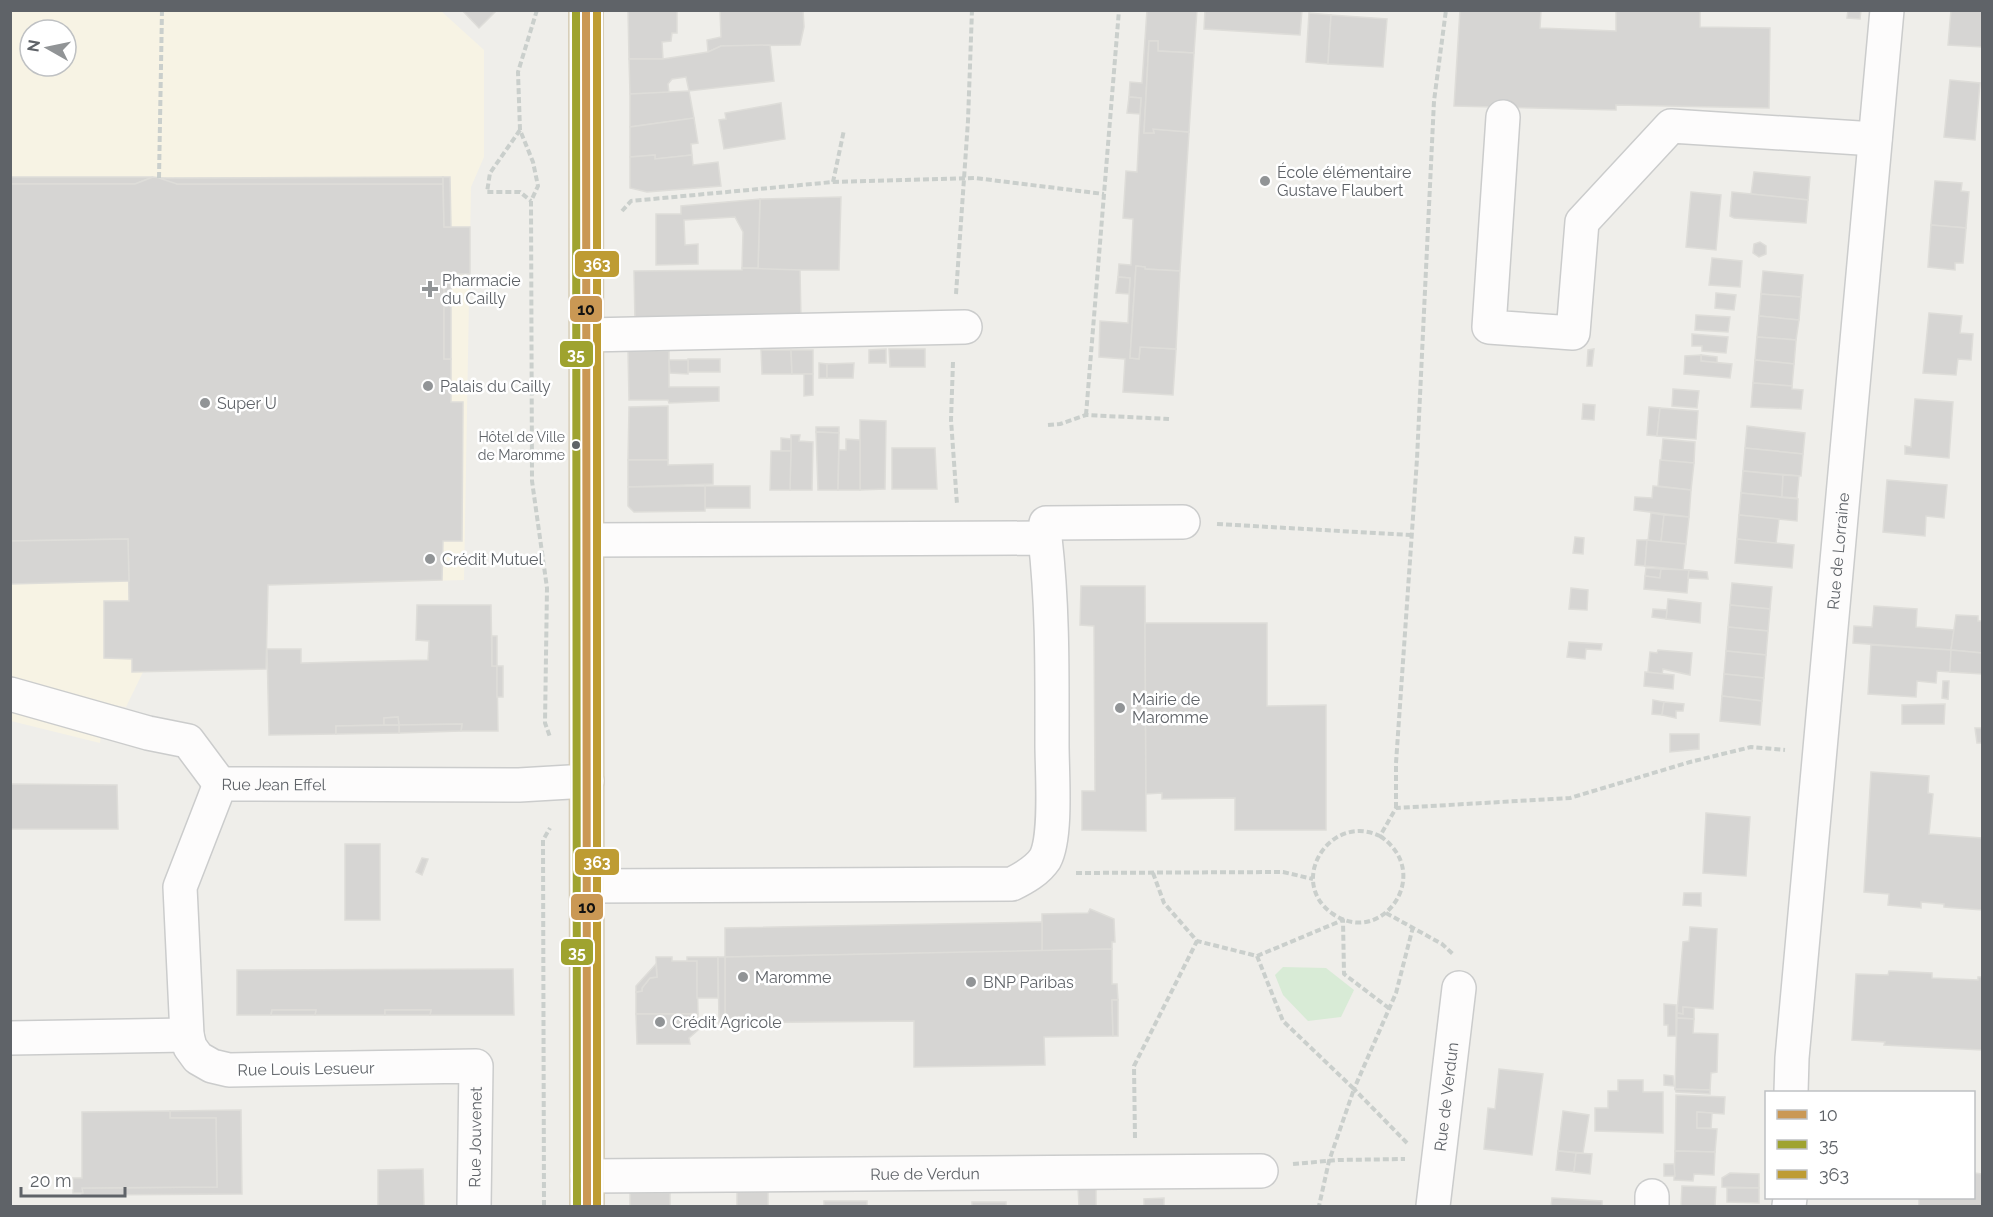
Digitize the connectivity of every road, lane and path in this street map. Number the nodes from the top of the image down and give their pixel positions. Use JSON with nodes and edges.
{"nodes":[{"id":1,"x":162,"y":10,"type":"edge"},
{"id":2,"x":537,"y":10,"type":"edge"},
{"id":3,"x":586,"y":10,"type":"edge"},
{"id":4,"x":972,"y":10,"type":"edge"},
{"id":5,"x":1119,"y":10,"type":"edge"},
{"id":6,"x":1446,"y":10,"type":"edge"},
{"id":7,"x":1887,"y":10,"type":"edge"},
{"id":8,"x":1503,"y":117,"type":"dead end"},
{"id":9,"x":520,"y":130,"type":"junction"},
{"id":10,"x":844,"y":130,"type":"dead end"},
{"id":11,"x":1875,"y":139,"type":"junction"},
{"id":12,"x":159,"y":178,"type":"dead end"},
{"id":13,"x":963,"y":179,"type":"junction"},
{"id":14,"x":833,"y":182,"type":"junction"},
{"id":15,"x":1104,"y":194,"type":"junction"},
{"id":16,"x":531,"y":201,"type":"junction"},
{"id":17,"x":586,"y":219,"type":"junction"},
{"id":18,"x":959,"y":328,"type":"junction"},
{"id":19,"x":587,"y":335,"type":"junction"},
{"id":20,"x":1086,"y":415,"type":"junction"},
{"id":21,"x":1169,"y":419,"type":"dead end"},
{"id":22,"x":1048,"y":424,"type":"dead end"},
{"id":23,"x":1183,"y":522,"type":"joint"},
{"id":24,"x":1046,"y":523,"type":"dead end"},
{"id":25,"x":1411,"y":535,"type":"junction"},
{"id":26,"x":959,"y":538,"type":"junction"},
{"id":27,"x":587,"y":540,"type":"junction"},
{"id":28,"x":10,"y":694,"type":"edge"},
{"id":29,"x":545,"y":723,"type":"dead end"},
{"id":30,"x":1819,"y":755,"type":"junction"},
{"id":31,"x":587,"y":781,"type":"junction"},
{"id":32,"x":220,"y":784,"type":"junction"},
{"id":33,"x":1396,"y":808,"type":"junction"},
{"id":34,"x":1380,"y":836,"type":"junction"},
{"id":35,"x":543,"y":840,"type":"dead end"},
{"id":36,"x":1153,"y":873,"type":"junction"},
{"id":37,"x":1030,"y":874,"type":"junction"},
{"id":38,"x":1313,"y":879,"type":"junction"},
{"id":39,"x":587,"y":886,"type":"junction"},
{"id":40,"x":1386,"y":913,"type":"junction"},
{"id":41,"x":1343,"y":920,"type":"junction"},
{"id":42,"x":1413,"y":927,"type":"junction"},
{"id":43,"x":1197,"y":941,"type":"junction"},
{"id":44,"x":1257,"y":956,"type":"junction"},
{"id":45,"x":1459,"y":988,"type":"joint"},
{"id":46,"x":1390,"y":1009,"type":"junction"},
{"id":47,"x":187,"y":1035,"type":"junction"},
{"id":48,"x":10,"y":1038,"type":"edge"},
{"id":49,"x":476,"y":1066,"type":"joint"},
{"id":50,"x":1354,"y":1089,"type":"junction"},
{"id":51,"x":1791,"y":1091,"type":"edge"},
{"id":52,"x":1135,"y":1145,"type":"dead end"},
{"id":53,"x":1430,"y":1159,"type":"junction"},
{"id":54,"x":1329,"y":1161,"type":"junction"},
{"id":55,"x":1261,"y":1171,"type":"joint"},
{"id":56,"x":587,"y":1191,"type":"edge"},
{"id":57,"x":474,"y":1206,"type":"edge"},
{"id":58,"x":544,"y":1206,"type":"edge"},
{"id":59,"x":1319,"y":1206,"type":"edge"},
{"id":60,"x":1433,"y":1206,"type":"edge"}],
"edges":[{"from":1,"to":12,"type":"path"},
{"from":2,"to":9,"type":"path"},
{"from":3,"to":17,"type":"main road"},
{"from":4,"to":13,"type":"path"},
{"from":5,"to":15,"type":"path"},
{"from":6,"to":25,"type":"path"},
{"from":7,"to":11,"type":"street","name":"Rue de Lorraine"},
{"from":8,"to":11,"type":"street"},
{"from":9,"to":16,"type":"path"},
{"from":9,"to":16,"type":"path"},
{"from":10,"to":14,"type":"path"},
{"from":11,"to":30,"type":"street","name":"Rue de Lorraine"},
{"from":13,"to":14,"type":"path"},
{"from":13,"to":15,"type":"path"},
{"from":13,"to":18,"type":"path"},
{"from":14,"to":17,"type":"path"},
{"from":15,"to":20,"type":"path"},
{"from":16,"to":29,"type":"path"},
{"from":17,"to":19,"type":"main road"},
{"from":18,"to":19,"type":"street"},
{"from":18,"to":26,"type":"path"},
{"from":19,"to":27,"type":"main road"},
{"from":20,"to":21,"type":"path"},
{"from":20,"to":22,"type":"path"},
{"from":23,"to":24,"type":"street"},
{"from":23,"to":25,"type":"path"},
{"from":25,"to":33,"type":"path"},
{"from":26,"to":27,"type":"street"},
{"from":26,"to":37,"type":"street"},
{"from":27,"to":31,"type":"main road"},
{"from":28,"to":32,"type":"street"},
{"from":30,"to":33,"type":"path"},
{"from":30,"to":51,"type":"street","name":"Rue de Lorraine"},
{"from":31,"to":32,"type":"street","name":"Rue Jean Effel"},
{"from":31,"to":39,"type":"main road"},
{"from":32,"to":47,"type":"street","name":"Rue Jean Effel"},
{"from":33,"to":34,"type":"path"},
{"from":34,"to":38,"type":"path"},
{"from":34,"to":40,"type":"path"},
{"from":35,"to":58,"type":"path"},
{"from":36,"to":37,"type":"path"},
{"from":36,"to":38,"type":"path"},
{"from":36,"to":43,"type":"path"},
{"from":37,"to":39,"type":"street"},
{"from":38,"to":41,"type":"path"},
{"from":39,"to":56,"type":"main road"},
{"from":40,"to":41,"type":"path"},
{"from":40,"to":42,"type":"path"},
{"from":41,"to":44,"type":"path"},
{"from":41,"to":46,"type":"path"},
{"from":42,"to":45,"type":"path"},
{"from":42,"to":46,"type":"path"},
{"from":43,"to":44,"type":"path"},
{"from":43,"to":52,"type":"path"},
{"from":44,"to":50,"type":"path"},
{"from":45,"to":53,"type":"street","name":"Rue de Verdun"},
{"from":46,"to":50,"type":"path"},
{"from":47,"to":48,"type":"street"},
{"from":47,"to":49,"type":"street","name":"Rue Louis Lesueur"},
{"from":49,"to":57,"type":"street","name":"Rue Jouvenet"},
{"from":50,"to":53,"type":"path"},
{"from":50,"to":54,"type":"path"},
{"from":53,"to":54,"type":"path"},
{"from":53,"to":60,"type":"street","name":"Rue de Verdun"},
{"from":54,"to":55,"type":"path"},
{"from":54,"to":59,"type":"path"},
{"from":55,"to":56,"type":"street","name":"Rue de Verdun"}]}
